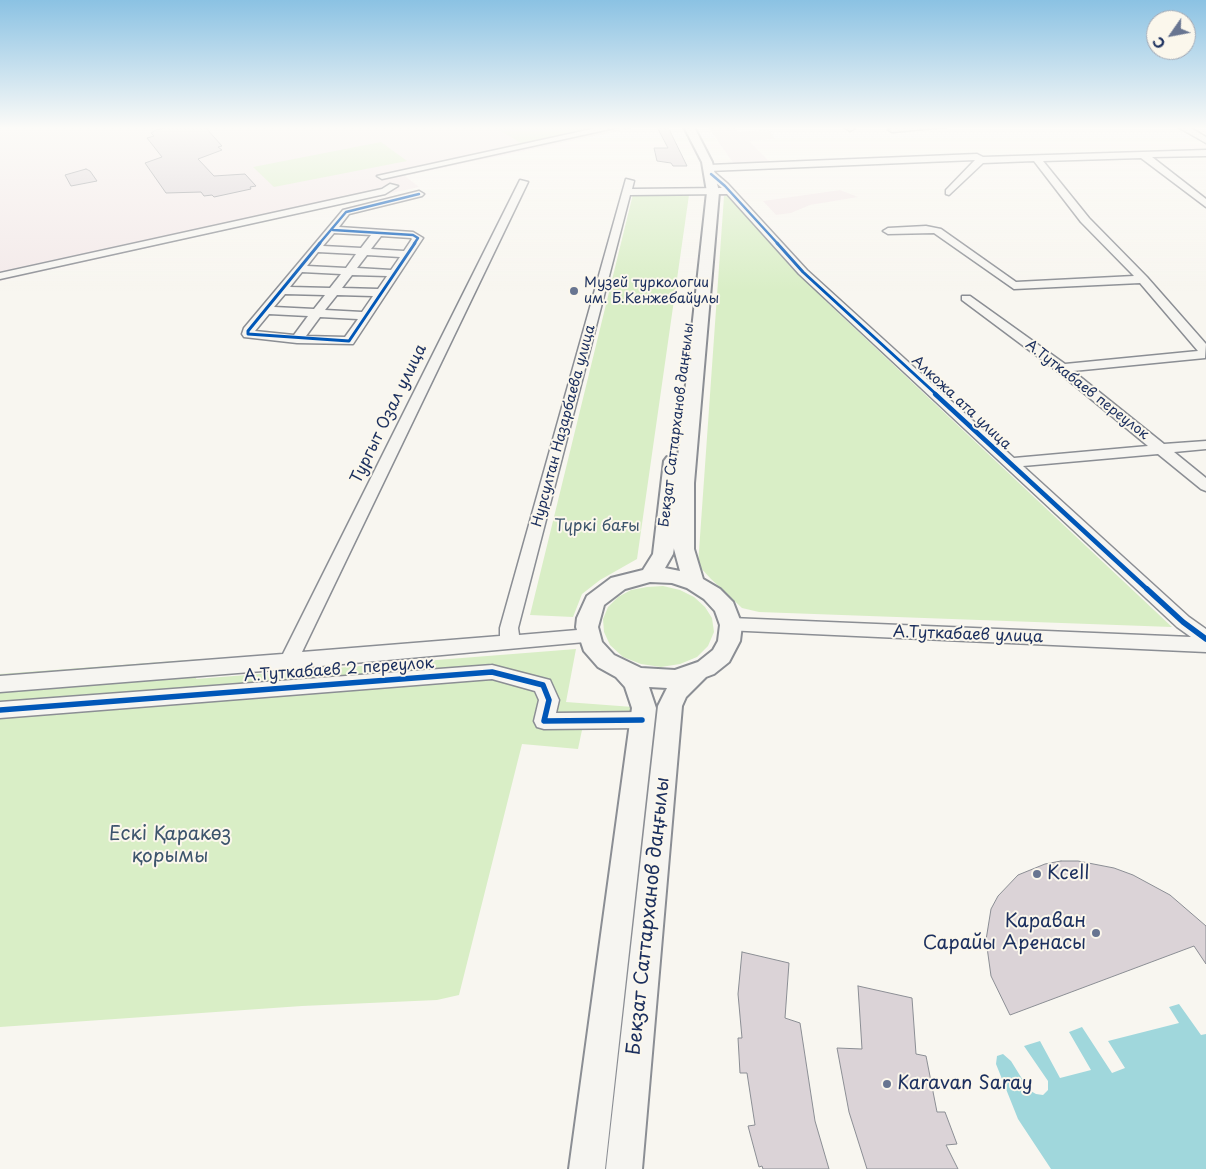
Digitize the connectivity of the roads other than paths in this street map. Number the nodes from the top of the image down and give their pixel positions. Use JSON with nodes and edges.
{"nodes":[{"id":1,"x":388,"y":182,"type":"edge"},
{"id":2,"x":523,"y":182,"type":"dead end"},
{"id":3,"x":705,"y":182,"type":"edge"},
{"id":4,"x":709,"y":182,"type":"edge"},
{"id":5,"x":721,"y":182,"type":"edge"},
{"id":6,"x":958,"y":182,"type":"edge"},
{"id":7,"x":1055,"y":182,"type":"edge"},
{"id":8,"x":1177,"y":182,"type":"edge"},
{"id":9,"x":393,"y":186,"type":"junction"},
{"id":10,"x":729,"y":191,"type":"junction"},
{"id":11,"x":708,"y":192,"type":"junction"},
{"id":12,"x":949,"y":192,"type":"dead end"},
{"id":13,"x":419,"y":194,"type":"dead end"},
{"id":14,"x":404,"y":197,"type":"junction"},
{"id":15,"x":1206,"y":204,"type":"edge"},
{"id":16,"x":333,"y":230,"type":"junction"},
{"id":17,"x":888,"y":231,"type":"dead end"},
{"id":18,"x":378,"y":233,"type":"junction"},
{"id":19,"x":316,"y":249,"type":"junction"},
{"id":20,"x":364,"y":252,"type":"junction"},
{"id":21,"x":408,"y":254,"type":"junction"},
{"id":22,"x":300,"y":269,"type":"junction"},
{"id":23,"x":349,"y":270,"type":"junction"},
{"id":24,"x":395,"y":273,"type":"junction"},
{"id":25,"x":0,"y":276,"type":"edge"},
{"id":26,"x":1143,"y":279,"type":"junction"},
{"id":27,"x":282,"y":290,"type":"junction"},
{"id":28,"x":333,"y":291,"type":"junction"},
{"id":29,"x":383,"y":293,"type":"junction"},
{"id":30,"x":966,"y":298,"type":"dead end"},
{"id":31,"x":266,"y":310,"type":"junction"},
{"id":32,"x":317,"y":313,"type":"junction"},
{"id":33,"x":366,"y":316,"type":"junction"},
{"id":34,"x":297,"y":339,"type":"junction"},
{"id":35,"x":1062,"y":368,"type":"junction"},
{"id":36,"x":1206,"y":445,"type":"edge"},
{"id":37,"x":1160,"y":448,"type":"junction"},
{"id":38,"x":1010,"y":463,"type":"junction"},
{"id":39,"x":1206,"y":486,"type":"edge"},
{"id":40,"x":650,"y":575,"type":"junction"},
{"id":41,"x":694,"y":583,"type":"junction"},
{"id":42,"x":731,"y":625,"type":"junction"},
{"id":43,"x":589,"y":636,"type":"junction"},
{"id":44,"x":1206,"y":639,"type":"edge"},
{"id":45,"x":510,"y":642,"type":"junction"},
{"id":46,"x":1206,"y":645,"type":"edge"},
{"id":47,"x":288,"y":662,"type":"junction"},
{"id":48,"x":626,"y":673,"type":"junction"},
{"id":49,"x":697,"y":673,"type":"junction"},
{"id":50,"x":0,"y":684,"type":"edge"},
{"id":51,"x":0,"y":710,"type":"edge"},
{"id":52,"x":642,"y":720,"type":"junction"},
{"id":53,"x":587,"y":1169,"type":"edge"},
{"id":54,"x":624,"y":1169,"type":"edge"}],
"edges":[{"from":1,"to":9,"type":"street"},
{"from":2,"to":47,"type":"street","name":"Тургыт Озал улица"},
{"from":3,"to":11,"type":"main road","name":"Бекзат Саттарханов даңғылы"},
{"from":4,"to":11,"type":"main road","name":"Бекзат Саттарханов даңғылы"},
{"from":5,"to":10,"type":"street","name":"Алкожа ата улица"},
{"from":6,"to":12,"type":"street"},
{"from":7,"to":26,"type":"street"},
{"from":8,"to":15,"type":"street"},
{"from":9,"to":14,"type":"street"},
{"from":9,"to":25,"type":"street"},
{"from":10,"to":11,"type":"street"},
{"from":10,"to":38,"type":"street","name":"Алкожа ата улица"},
{"from":11,"to":40,"type":"main road","name":"Бекзат Саттарханов даңғылы"},
{"from":11,"to":41,"type":"main road","name":"Бекзат Саттарханов даңғылы"},
{"from":11,"to":45,"type":"street","name":"Нурсултан Назарбаева улица"},
{"from":13,"to":14,"type":"street"},
{"from":14,"to":16,"type":"street"},
{"from":16,"to":18,"type":"street"},
{"from":16,"to":19,"type":"street"},
{"from":17,"to":26,"type":"street"},
{"from":18,"to":20,"type":"street"},
{"from":18,"to":21,"type":"street"},
{"from":19,"to":20,"type":"street"},
{"from":19,"to":22,"type":"street"},
{"from":20,"to":21,"type":"street"},
{"from":20,"to":23,"type":"street"},
{"from":21,"to":24,"type":"street"},
{"from":22,"to":23,"type":"street"},
{"from":22,"to":27,"type":"street"},
{"from":23,"to":24,"type":"street"},
{"from":23,"to":28,"type":"street"},
{"from":24,"to":29,"type":"street"},
{"from":26,"to":35,"type":"street"},
{"from":27,"to":28,"type":"street"},
{"from":27,"to":31,"type":"street"},
{"from":28,"to":29,"type":"street"},
{"from":28,"to":32,"type":"street"},
{"from":29,"to":33,"type":"street"},
{"from":30,"to":35,"type":"street","name":"А.Туткабаев переулок"},
{"from":31,"to":32,"type":"street"},
{"from":31,"to":34,"type":"street"},
{"from":32,"to":33,"type":"street"},
{"from":32,"to":34,"type":"street"},
{"from":33,"to":34,"type":"street"},
{"from":35,"to":37,"type":"street","name":"А.Туткабаев переулок"},
{"from":36,"to":37,"type":"street"},
{"from":37,"to":38,"type":"street"},
{"from":37,"to":39,"type":"street","name":"А.Туткабаев переулок"},
{"from":38,"to":44,"type":"street","name":"Алкожа ата улица"},
{"from":40,"to":41,"type":"main road"},
{"from":40,"to":43,"type":"main road"},
{"from":41,"to":42,"type":"main road"},
{"from":42,"to":46,"type":"street","name":"А.Туткабаев улица"},
{"from":42,"to":49,"type":"main road"},
{"from":43,"to":45,"type":"street"},
{"from":43,"to":48,"type":"main road"},
{"from":45,"to":47,"type":"street"},
{"from":47,"to":50,"type":"street"},
{"from":48,"to":49,"type":"main road"},
{"from":48,"to":52,"type":"main road","name":"Бекзат Саттарханов даңғылы"},
{"from":49,"to":54,"type":"main road","name":"Бекзат Саттарханов даңғылы"},
{"from":51,"to":52,"type":"street","name":"А.Туткабаев 2 переулок"},
{"from":52,"to":53,"type":"main road","name":"Бекзат Саттарханов даңғылы"}]}
